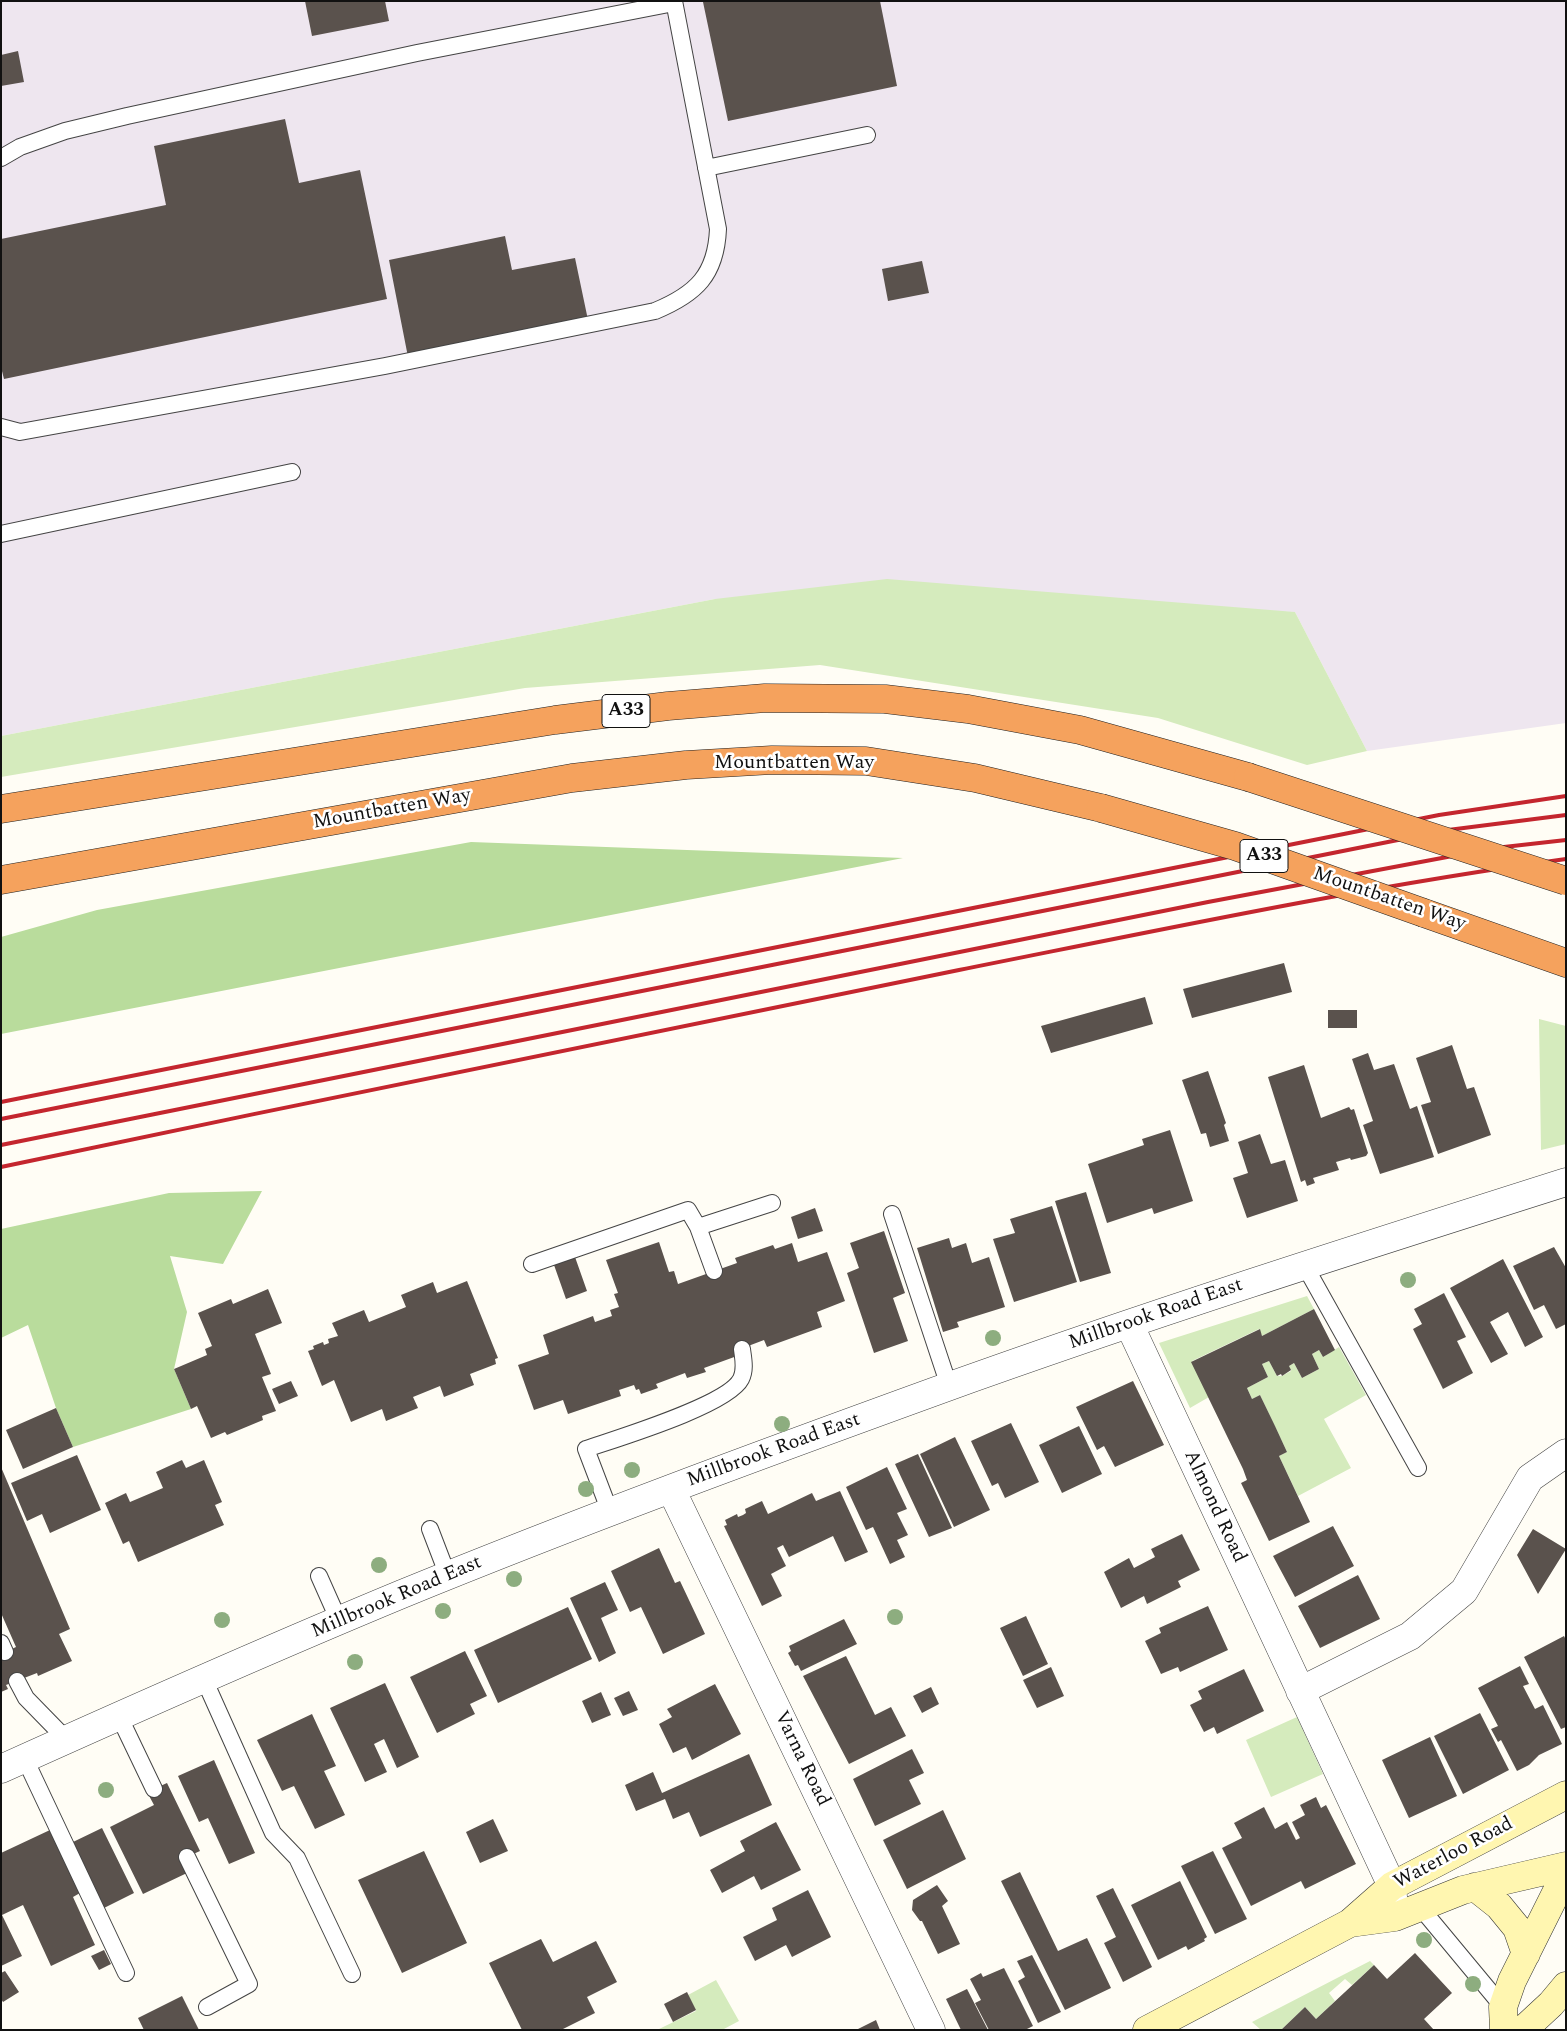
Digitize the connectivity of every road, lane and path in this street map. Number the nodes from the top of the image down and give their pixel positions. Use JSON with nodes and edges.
{"nodes":[{"id":1,"x":674,"y":2,"type":"edge"},
{"id":2,"x":867,"y":135,"type":"dead end"},
{"id":3,"x":1,"y":158,"type":"edge"},
{"id":4,"x":706,"y":168,"type":"junction"},
{"id":5,"x":1,"y":427,"type":"edge"},
{"id":6,"x":292,"y":472,"type":"dead end"},
{"id":7,"x":1,"y":534,"type":"edge"},
{"id":8,"x":1,"y":809,"type":"edge"},
{"id":9,"x":1,"y":880,"type":"edge"},
{"id":10,"x":1566,"y":881,"type":"edge"},
{"id":11,"x":1566,"y":963,"type":"edge"},
{"id":12,"x":1566,"y":1182,"type":"edge"},
{"id":13,"x":772,"y":1203,"type":"dead end"},
{"id":14,"x":892,"y":1214,"type":"dead end"},
{"id":15,"x":698,"y":1227,"type":"junction"},
{"id":16,"x":532,"y":1264,"type":"dead end"},
{"id":17,"x":1305,"y":1266,"type":"junction"},
{"id":18,"x":714,"y":1272,"type":"dead end"},
{"id":19,"x":1130,"y":1324,"type":"junction"},
{"id":20,"x":742,"y":1348,"type":"dead end"},
{"id":21,"x":949,"y":1386,"type":"junction"},
{"id":22,"x":1566,"y":1453,"type":"edge"},
{"id":23,"x":1418,"y":1468,"type":"dead end"},
{"id":24,"x":671,"y":1489,"type":"junction"},
{"id":25,"x":610,"y":1512,"type":"junction"},
{"id":26,"x":430,"y":1529,"type":"dead end"},
{"id":27,"x":319,"y":1576,"type":"dead end"},
{"id":28,"x":448,"y":1576,"type":"junction"},
{"id":29,"x":339,"y":1621,"type":"junction"},
{"id":30,"x":204,"y":1679,"type":"junction"},
{"id":31,"x":17,"y":1681,"type":"dead end"},
{"id":32,"x":1300,"y":1691,"type":"junction"},
{"id":33,"x":119,"y":1716,"type":"junction"},
{"id":34,"x":66,"y":1739,"type":"junction"},
{"id":35,"x":13,"y":1764,"type":"edge"},
{"id":36,"x":154,"y":1789,"type":"dead end"},
{"id":37,"x":1566,"y":1795,"type":"edge"},
{"id":38,"x":187,"y":1857,"type":"dead end"},
{"id":39,"x":1566,"y":1866,"type":"edge"},
{"id":40,"x":1566,"y":1873,"type":"edge"},
{"id":41,"x":1392,"y":1886,"type":"junction"},
{"id":42,"x":1475,"y":1887,"type":"junction"},
{"id":43,"x":1420,"y":1908,"type":"junction"},
{"id":44,"x":1395,"y":1917,"type":"junction"},
{"id":45,"x":1350,"y":1923,"type":"junction"},
{"id":46,"x":1526,"y":1954,"type":"junction"},
{"id":47,"x":126,"y":1973,"type":"dead end"},
{"id":48,"x":352,"y":1974,"type":"dead end"},
{"id":49,"x":1566,"y":1986,"type":"edge"},
{"id":50,"x":207,"y":2007,"type":"dead end"},
{"id":51,"x":1504,"y":2018,"type":"edge"},
{"id":52,"x":931,"y":2030,"type":"edge"},
{"id":53,"x":1147,"y":2030,"type":"edge"},
{"id":54,"x":1523,"y":2030,"type":"edge"}],
"edges":[{"from":1,"to":3,"type":"lane"},
{"from":1,"to":4,"type":"lane"},
{"from":2,"to":4,"type":"lane"},
{"from":4,"to":5,"type":"lane"},
{"from":6,"to":7,"type":"lane"},
{"from":8,"to":10,"type":"highway","number":"A33","bridge":true},
{"from":9,"to":11,"type":"highway","name":"Mountbatten Way","number":"A33","bridge":true},
{"from":12,"to":17,"type":"street","name":"Millbrook Road East"},
{"from":13,"to":15,"type":"lane"},
{"from":14,"to":21,"type":"lane"},
{"from":15,"to":16,"type":"lane"},
{"from":15,"to":18,"type":"lane"},
{"from":17,"to":19,"type":"street","name":"Millbrook Road East"},
{"from":17,"to":23,"type":"lane"},
{"from":19,"to":21,"type":"street","name":"Millbrook Road East"},
{"from":19,"to":32,"type":"street","name":"Almond Road"},
{"from":20,"to":25,"type":"lane"},
{"from":21,"to":24,"type":"street","name":"Millbrook Road East"},
{"from":22,"to":32,"type":"street"},
{"from":24,"to":25,"type":"street","name":"Millbrook Road East"},
{"from":24,"to":52,"type":"street","name":"Varna Road"},
{"from":25,"to":28,"type":"street","name":"Millbrook Road East"},
{"from":26,"to":28,"type":"lane"},
{"from":27,"to":29,"type":"lane"},
{"from":28,"to":29,"type":"street","name":"Millbrook Road East"},
{"from":29,"to":30,"type":"street","name":"Millbrook Road East"},
{"from":30,"to":33,"type":"street","name":"Millbrook Road East"},
{"from":30,"to":48,"type":"lane"},
{"from":31,"to":34,"type":"lane"},
{"from":32,"to":41,"type":"street","name":"Almond Road"},
{"from":33,"to":34,"type":"street","name":"Millbrook Road East"},
{"from":33,"to":36,"type":"lane"},
{"from":34,"to":35,"type":"street","name":"Millbrook Road East"},
{"from":35,"to":47,"type":"lane"},
{"from":37,"to":41,"type":"street","name":"Waterloo Road"},
{"from":38,"to":50,"type":"lane"},
{"from":39,"to":42,"type":"street","name":"Waterloo Road"},
{"from":40,"to":46,"type":"street"},
{"from":41,"to":44,"type":"street","name":"Almond Road"},
{"from":41,"to":45,"type":"street","name":"Waterloo Road"},
{"from":42,"to":43,"type":"street","name":"Waterloo Road"},
{"from":42,"to":46,"type":"street"},
{"from":43,"to":44,"type":"street","name":"Waterloo Road"},
{"from":43,"to":51,"type":"lane"},
{"from":44,"to":45,"type":"street","name":"Waterloo Road"},
{"from":45,"to":53,"type":"street","name":"Waterloo Road"},
{"from":46,"to":51,"type":"street"},
{"from":49,"to":54,"type":"street"}]}
